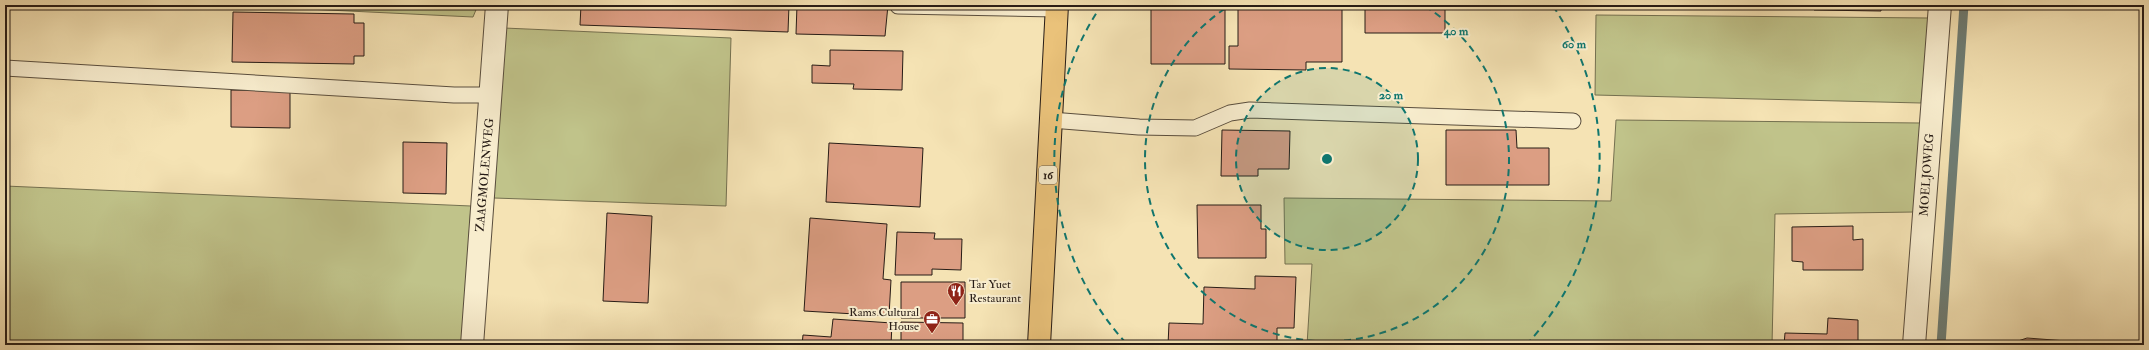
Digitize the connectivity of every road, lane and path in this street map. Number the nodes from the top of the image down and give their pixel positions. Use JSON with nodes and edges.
{"nodes":[{"id":1,"x":497,"y":5,"type":"edge"},
{"id":2,"x":1940,"y":5,"type":"edge"},
{"id":3,"x":898,"y":6,"type":"edge"},
{"id":4,"x":1057,"y":7,"type":"edge"},
{"id":5,"x":5,"y":68,"type":"edge"},
{"id":6,"x":492,"y":95,"type":"junction"},
{"id":7,"x":1051,"y":120,"type":"junction"},
{"id":8,"x":1573,"y":121,"type":"dead end"},
{"id":9,"x":472,"y":345,"type":"edge"},
{"id":10,"x":1039,"y":345,"type":"edge"},
{"id":11,"x":1914,"y":345,"type":"edge"}],
"edges":[{"from":1,"to":6,"type":"street","name":"ZAAGMOLENWEG"},
{"from":2,"to":11,"type":"street","name":"MOELJOWEG"},
{"from":3,"to":4,"type":"lane"},
{"from":4,"to":7,"type":"main road","number":"16"},
{"from":5,"to":6,"type":"lane"},
{"from":6,"to":9,"type":"street","name":"ZAAGMOLENWEG"},
{"from":7,"to":8,"type":"lane"},
{"from":7,"to":10,"type":"main road","number":"16"}]}
